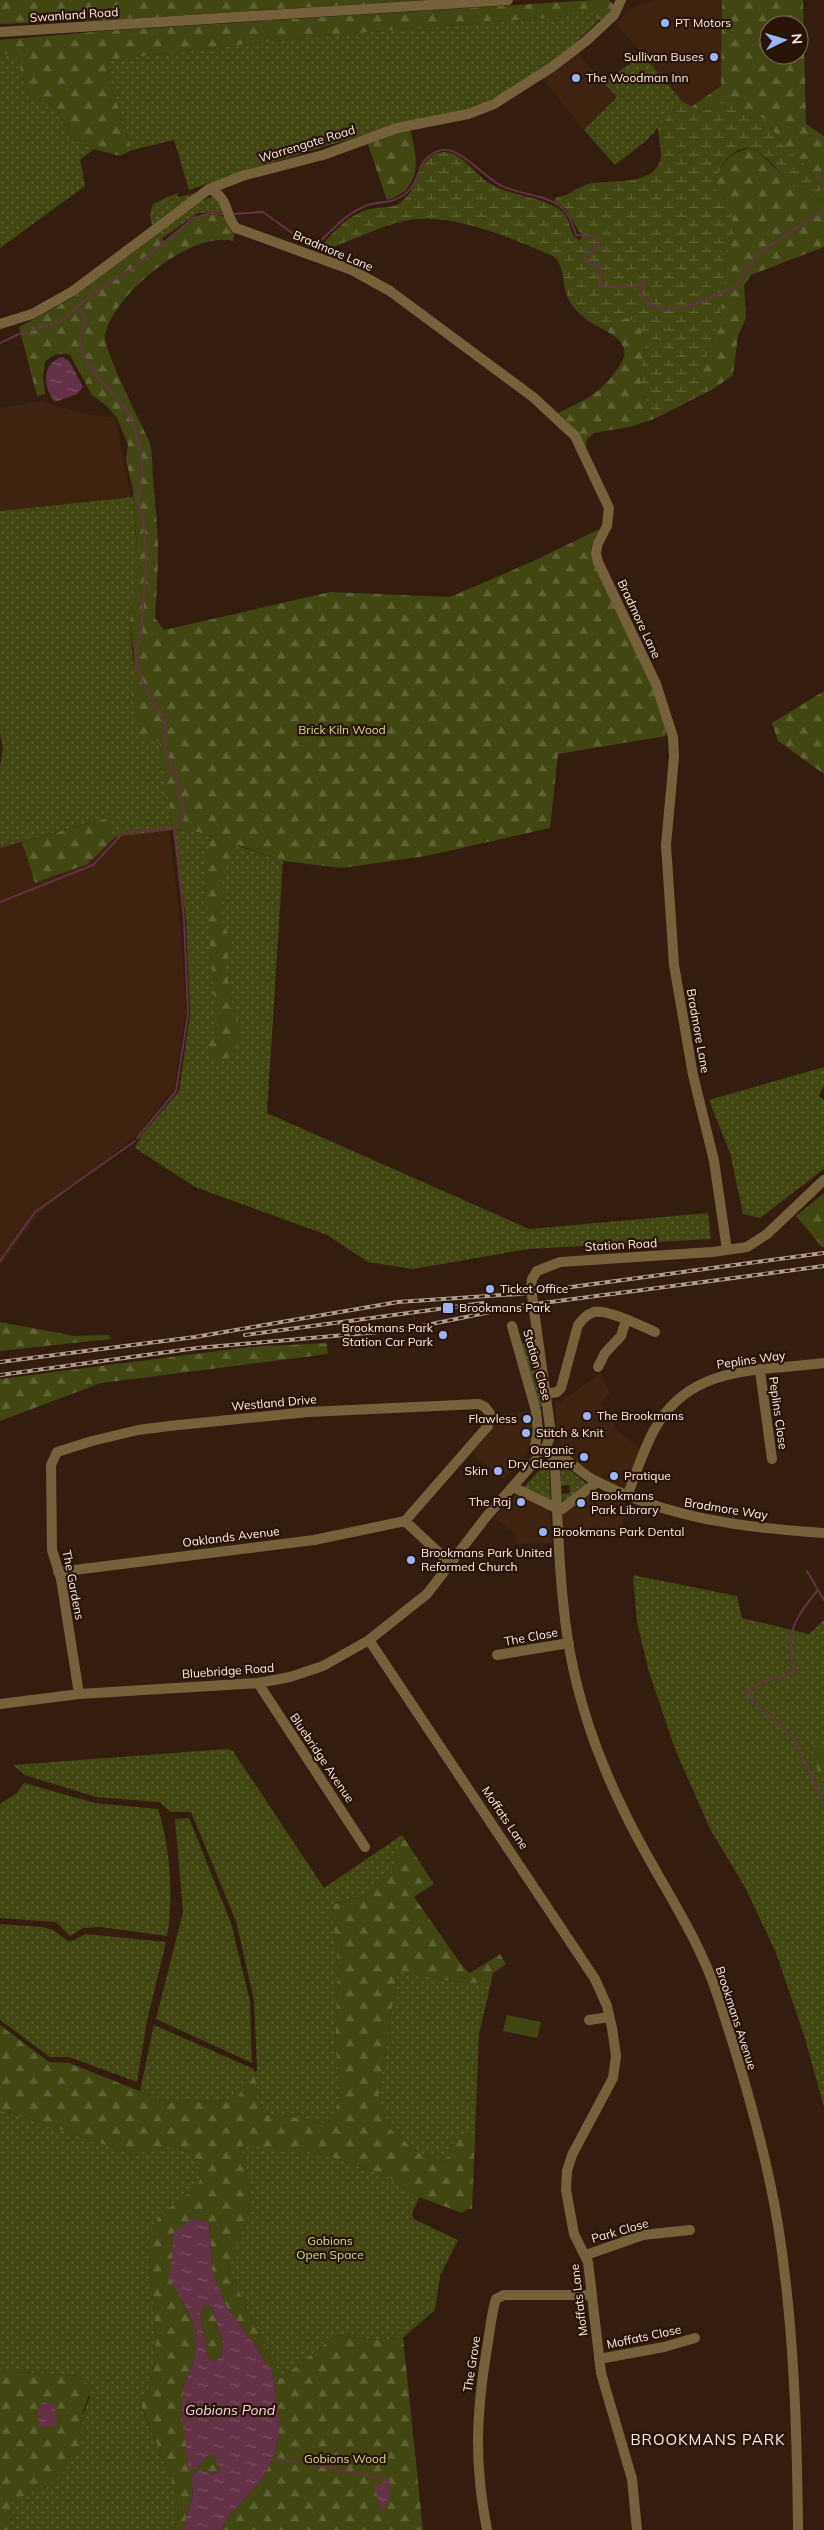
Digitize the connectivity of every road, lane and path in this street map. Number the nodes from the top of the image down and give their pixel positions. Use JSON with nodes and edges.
{"nodes":[{"id":1,"x":508,"y":0,"type":"edge"},
{"id":2,"x":621,"y":0,"type":"edge"},
{"id":3,"x":0,"y":32,"type":"edge"},
{"id":4,"x":230,"y":180,"type":"junction"},
{"id":5,"x":209,"y":189,"type":"junction"},
{"id":6,"x":223,"y":198,"type":"junction"},
{"id":7,"x":0,"y":324,"type":"edge"},
{"id":8,"x":824,"y":1180,"type":"edge"},
{"id":9,"x":727,"y":1250,"type":"junction"},
{"id":10,"x":626,"y":1320,"type":"junction"},
{"id":11,"x":512,"y":1326,"type":"dead end"},
{"id":12,"x":655,"y":1332,"type":"dead end"},
{"id":13,"x":824,"y":1363,"type":"edge"},
{"id":14,"x":598,"y":1367,"type":"dead end"},
{"id":15,"x":760,"y":1371,"type":"junction"},
{"id":16,"x":546,"y":1394,"type":"junction"},
{"id":17,"x":548,"y":1410,"type":"junction"},
{"id":18,"x":536,"y":1411,"type":"junction"},
{"id":19,"x":57,"y":1452,"type":"joint"},
{"id":20,"x":543,"y":1452,"type":"junction"},
{"id":21,"x":554,"y":1458,"type":"junction"},
{"id":22,"x":772,"y":1460,"type":"dead end"},
{"id":23,"x":597,"y":1482,"type":"junction"},
{"id":24,"x":513,"y":1487,"type":"junction"},
{"id":25,"x":627,"y":1496,"type":"junction"},
{"id":26,"x":558,"y":1509,"type":"junction"},
{"id":27,"x":405,"y":1521,"type":"junction"},
{"id":28,"x":824,"y":1533,"type":"edge"},
{"id":29,"x":451,"y":1564,"type":"junction"},
{"id":30,"x":58,"y":1572,"type":"junction"},
{"id":31,"x":369,"y":1640,"type":"junction"},
{"id":32,"x":568,"y":1642,"type":"junction"},
{"id":33,"x":497,"y":1655,"type":"dead end"},
{"id":34,"x":258,"y":1683,"type":"junction"},
{"id":35,"x":79,"y":1694,"type":"junction"},
{"id":36,"x":0,"y":1704,"type":"edge"},
{"id":37,"x":365,"y":1846,"type":"dead end"},
{"id":38,"x":609,"y":2017,"type":"junction"},
{"id":39,"x":589,"y":2020,"type":"dead end"},
{"id":40,"x":690,"y":2230,"type":"dead end"},
{"id":41,"x":586,"y":2255,"type":"junction"},
{"id":42,"x":591,"y":2295,"type":"junction"},
{"id":43,"x":695,"y":2338,"type":"dead end"},
{"id":44,"x":599,"y":2359,"type":"junction"},
{"id":45,"x":487,"y":2530,"type":"edge"},
{"id":46,"x":637,"y":2530,"type":"edge"},
{"id":47,"x":798,"y":2530,"type":"edge"}],
"edges":[{"from":1,"to":3,"type":"street","name":"Swanland Road"},
{"from":2,"to":4,"type":"street","name":"Warrengate Road"},
{"from":4,"to":5,"type":"street","name":"Warrengate Road"},
{"from":4,"to":6,"type":"street"},
{"from":5,"to":6,"type":"street"},
{"from":5,"to":7,"type":"street","name":"Warrengate Road"},
{"from":6,"to":9,"type":"street","name":"Bradmore Lane"},
{"from":8,"to":9,"type":"street","name":"Station Road"},
{"from":9,"to":16,"type":"street","name":"Station Road"},
{"from":10,"to":12,"type":"street"},
{"from":10,"to":14,"type":"street"},
{"from":10,"to":16,"type":"street"},
{"from":11,"to":18,"type":"street","name":"Station Close"},
{"from":13,"to":15,"type":"street","name":"Peplins Way"},
{"from":15,"to":22,"type":"street","name":"Peplins Close"},
{"from":15,"to":25,"type":"street","name":"Peplins Way"},
{"from":16,"to":17,"type":"street","name":"Station Road"},
{"from":17,"to":18,"type":"street"},
{"from":17,"to":20,"type":"street","name":"Station Road"},
{"from":18,"to":20,"type":"street","name":"Station Close"},
{"from":19,"to":27,"type":"street","name":"Westland Drive"},
{"from":19,"to":30,"type":"street","name":"The Gardens"},
{"from":20,"to":21,"type":"street","name":"Bradmore Way"},
{"from":20,"to":24,"type":"street","name":"Bluebridge Road"},
{"from":21,"to":23,"type":"street","name":"Bradmore Way"},
{"from":21,"to":26,"type":"street","name":"Brookmans Avenue"},
{"from":23,"to":25,"type":"street","name":"Bradmore Way"},
{"from":23,"to":26,"type":"street"},
{"from":24,"to":26,"type":"street"},
{"from":24,"to":29,"type":"street","name":"Bluebridge Road"},
{"from":25,"to":28,"type":"street","name":"Bradmore Way"},
{"from":26,"to":32,"type":"street","name":"Brookmans Avenue"},
{"from":27,"to":29,"type":"street"},
{"from":27,"to":30,"type":"street","name":"Oaklands Avenue"},
{"from":29,"to":31,"type":"street","name":"Bluebridge Road"},
{"from":30,"to":35,"type":"street","name":"The Gardens"},
{"from":31,"to":34,"type":"street","name":"Bluebridge Road"},
{"from":31,"to":38,"type":"street","name":"Moffats Lane"},
{"from":32,"to":33,"type":"street","name":"The Close"},
{"from":32,"to":47,"type":"street","name":"Brookmans Avenue"},
{"from":34,"to":35,"type":"street","name":"Bluebridge Road"},
{"from":34,"to":37,"type":"street","name":"Bluebridge Avenue"},
{"from":35,"to":36,"type":"street","name":"Bluebridge Road"},
{"from":38,"to":39,"type":"street"},
{"from":38,"to":41,"type":"street","name":"Moffats Lane"},
{"from":40,"to":41,"type":"street","name":"Park Close"},
{"from":41,"to":42,"type":"street","name":"Moffats Lane"},
{"from":42,"to":44,"type":"street","name":"Moffats Lane"},
{"from":42,"to":45,"type":"street","name":"The Grove"},
{"from":43,"to":44,"type":"street","name":"Moffats Close"},
{"from":44,"to":46,"type":"street","name":"Moffats Lane"}]}
